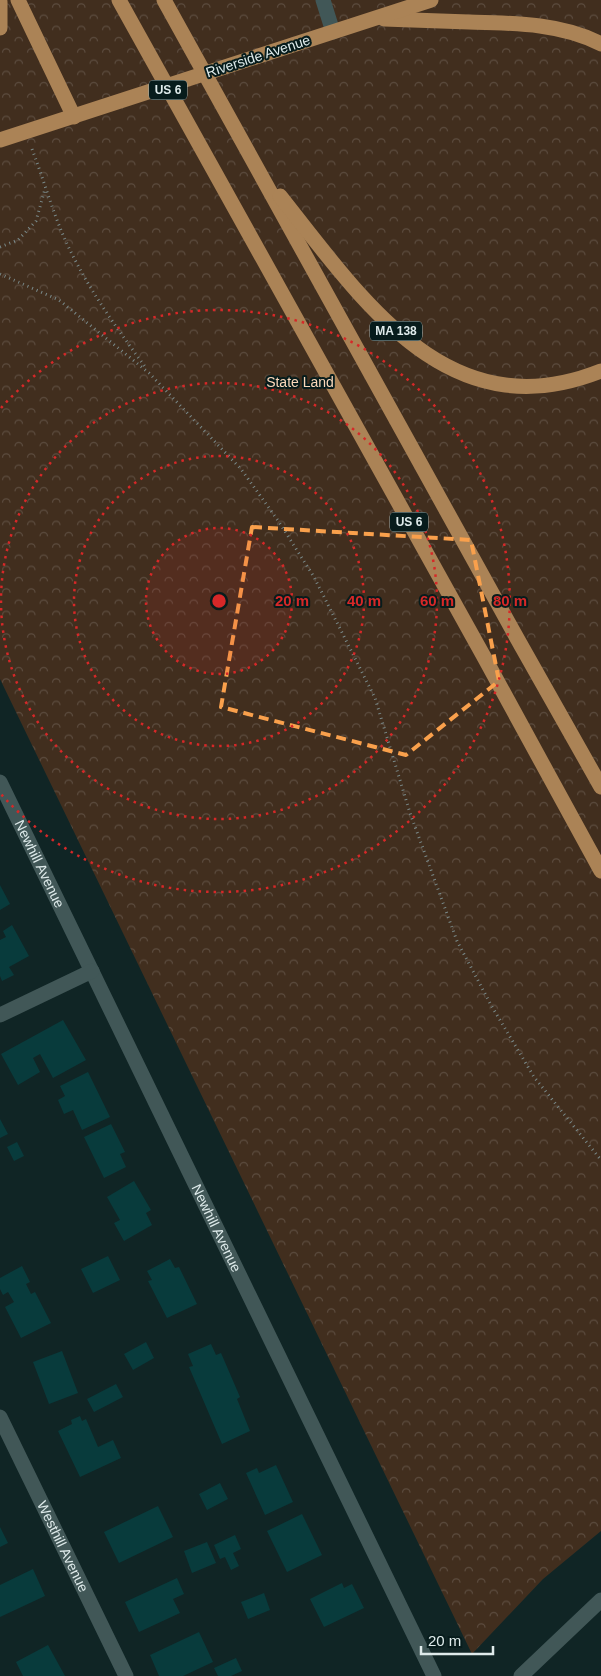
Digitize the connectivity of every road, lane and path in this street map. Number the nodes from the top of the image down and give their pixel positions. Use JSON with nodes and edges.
{"nodes":[{"id":1,"x":18,"y":0,"type":"edge"},
{"id":2,"x":164,"y":0,"type":"edge"},
{"id":3,"x":323,"y":0,"type":"edge"},
{"id":4,"x":431,"y":0,"type":"edge"},
{"id":5,"x":0,"y":2,"type":"edge"},
{"id":6,"x":120,"y":3,"type":"edge"},
{"id":7,"x":373,"y":19,"type":"junction"},
{"id":8,"x":0,"y":28,"type":"edge"},
{"id":9,"x":333,"y":32,"type":"junction"},
{"id":10,"x":601,"y":44,"type":"edge"},
{"id":11,"x":74,"y":117,"type":"junction"},
{"id":12,"x":26,"y":132,"type":"junction"},
{"id":13,"x":0,"y":140,"type":"edge"},
{"id":14,"x":252,"y":161,"type":"junction"},
{"id":15,"x":45,"y":189,"type":"junction"},
{"id":16,"x":0,"y":247,"type":"edge"},
{"id":17,"x":0,"y":274,"type":"edge"},
{"id":18,"x":601,"y":371,"type":"edge"},
{"id":19,"x":149,"y":373,"type":"junction"},
{"id":20,"x":0,"y":782,"type":"edge"},
{"id":21,"x":601,"y":787,"type":"edge"},
{"id":22,"x":601,"y":871,"type":"edge"},
{"id":23,"x":92,"y":971,"type":"junction"},
{"id":24,"x":0,"y":1015,"type":"edge"},
{"id":25,"x":601,"y":1160,"type":"edge"},
{"id":26,"x":0,"y":1417,"type":"edge"},
{"id":27,"x":600,"y":1605,"type":"edge"},
{"id":28,"x":126,"y":1676,"type":"edge"},
{"id":29,"x":434,"y":1676,"type":"edge"},
{"id":30,"x":521,"y":1676,"type":"edge"}],
"edges":[{"from":1,"to":11,"type":"main road"},
{"from":2,"to":14,"type":"main road","number":"US 6"},
{"from":3,"to":9,"type":"street"},
{"from":4,"to":7,"type":"main road","name":"Riverside Avenue"},
{"from":5,"to":8,"type":"main road"},
{"from":6,"to":22,"type":"main road","number":"US 6"},
{"from":7,"to":9,"type":"main road","name":"Riverside Avenue"},
{"from":7,"to":10,"type":"main road"},
{"from":9,"to":11,"type":"main road","name":"Riverside Avenue"},
{"from":11,"to":12,"type":"main road","name":"Riverside Avenue"},
{"from":12,"to":13,"type":"main road","name":"Riverside Avenue"},
{"from":12,"to":15,"type":"path"},
{"from":14,"to":18,"type":"main road","number":"MA 138"},
{"from":14,"to":21,"type":"main road","number":"US 6"},
{"from":15,"to":16,"type":"path"},
{"from":15,"to":19,"type":"path"},
{"from":17,"to":19,"type":"path"},
{"from":19,"to":25,"type":"path"},
{"from":20,"to":23,"type":"street","name":"Newhill Avenue"},
{"from":23,"to":24,"type":"street"},
{"from":23,"to":29,"type":"street","name":"Newhill Avenue"},
{"from":26,"to":28,"type":"street","name":"Westhill Avenue"},
{"from":27,"to":30,"type":"street"}]}
